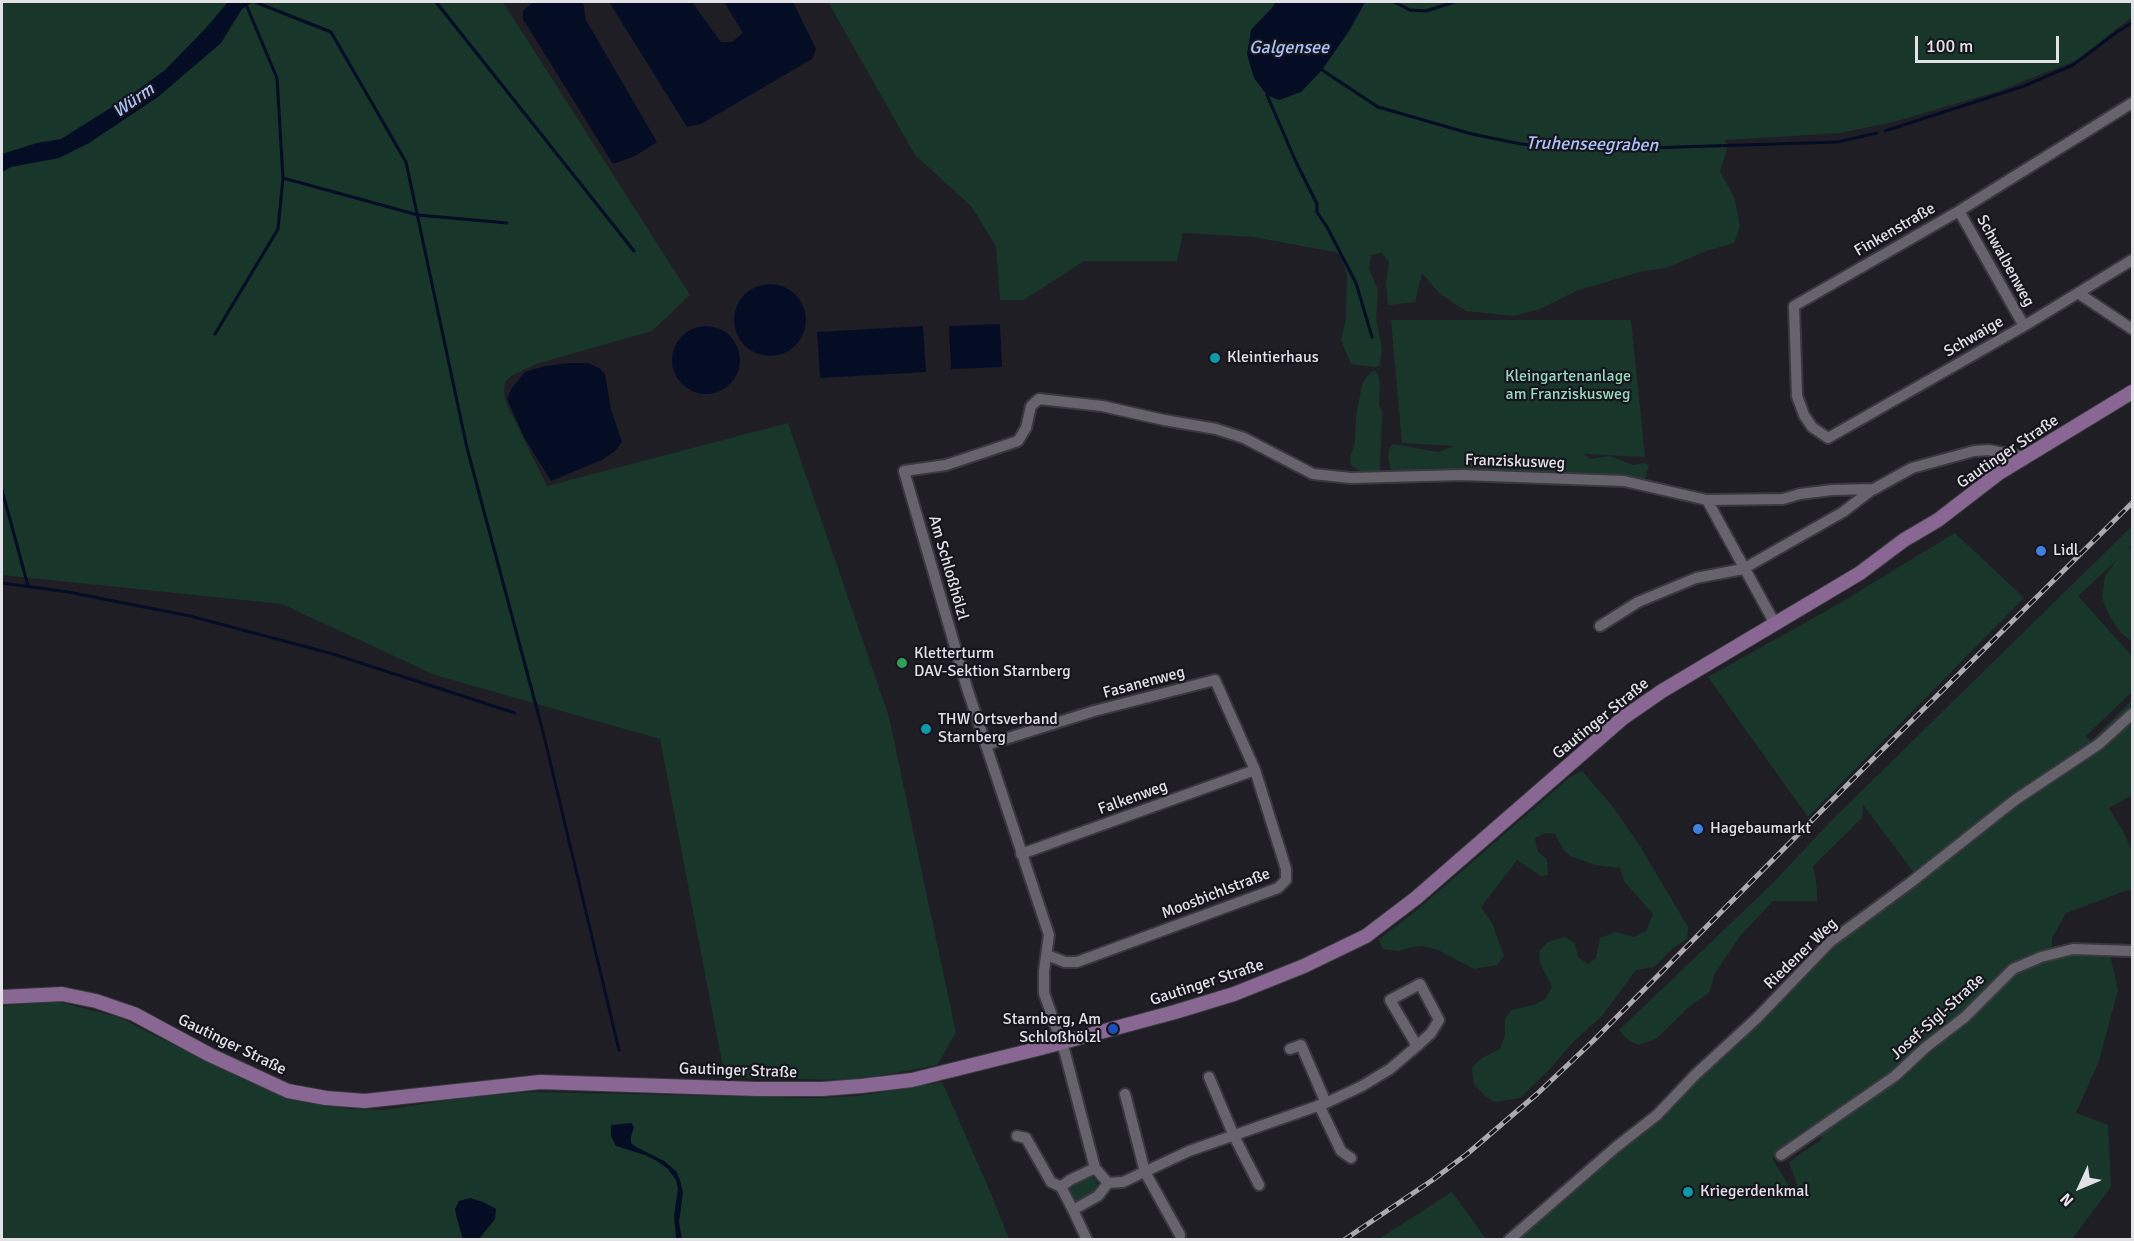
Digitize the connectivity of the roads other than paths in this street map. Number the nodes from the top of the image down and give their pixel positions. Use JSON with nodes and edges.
{"nodes":[{"id":1,"x":2133,"y":103,"type":"edge"},
{"id":2,"x":1959,"y":211,"type":"junction"},
{"id":3,"x":2133,"y":260,"type":"edge"},
{"id":4,"x":2078,"y":293,"type":"junction"},
{"id":5,"x":2024,"y":326,"type":"junction"},
{"id":6,"x":2133,"y":329,"type":"edge"},
{"id":7,"x":2133,"y":392,"type":"edge"},
{"id":8,"x":1026,"y":428,"type":"joint"},
{"id":9,"x":1828,"y":438,"type":"joint"},
{"id":10,"x":2025,"y":457,"type":"junction"},
{"id":11,"x":1874,"y":489,"type":"junction"},
{"id":12,"x":1707,"y":501,"type":"junction"},
{"id":13,"x":1743,"y":569,"type":"junction"},
{"id":14,"x":1774,"y":622,"type":"junction"},
{"id":15,"x":1600,"y":626,"type":"dead end"},
{"id":16,"x":2133,"y":714,"type":"edge"},
{"id":17,"x":986,"y":745,"type":"junction"},
{"id":18,"x":1255,"y":770,"type":"junction"},
{"id":19,"x":1022,"y":854,"type":"junction"},
{"id":20,"x":2133,"y":951,"type":"edge"},
{"id":21,"x":1047,"y":955,"type":"junction"},
{"id":22,"x":2,"y":997,"type":"edge"},
{"id":23,"x":1062,"y":1042,"type":"junction"},
{"id":24,"x":1417,"y":1046,"type":"junction"},
{"id":25,"x":1290,"y":1049,"type":"dead end"},
{"id":26,"x":1209,"y":1077,"type":"dead end"},
{"id":27,"x":1125,"y":1094,"type":"dead end"},
{"id":28,"x":1323,"y":1104,"type":"junction"},
{"id":29,"x":1017,"y":1136,"type":"dead end"},
{"id":30,"x":1234,"y":1136,"type":"junction"},
{"id":31,"x":1781,"y":1155,"type":"dead end"},
{"id":32,"x":1351,"y":1158,"type":"dead end"},
{"id":33,"x":1095,"y":1168,"type":"junction"},
{"id":34,"x":1145,"y":1172,"type":"junction"},
{"id":35,"x":1108,"y":1183,"type":"junction"},
{"id":36,"x":1259,"y":1185,"type":"dead end"},
{"id":37,"x":1061,"y":1187,"type":"junction"},
{"id":38,"x":1073,"y":1210,"type":"junction"},
{"id":39,"x":1180,"y":1235,"type":"dead end"},
{"id":40,"x":1087,"y":1239,"type":"edge"},
{"id":41,"x":1509,"y":1239,"type":"edge"}],
"edges":[{"from":1,"to":2,"type":"street","name":"Finkenstraße"},
{"from":2,"to":5,"type":"street","name":"Schwalbenweg"},
{"from":2,"to":9,"type":"street","name":"Finkenstraße"},
{"from":3,"to":4,"type":"street","name":"Schwaige"},
{"from":4,"to":5,"type":"street","name":"Schwaige"},
{"from":4,"to":6,"type":"street"},
{"from":5,"to":9,"type":"street","name":"Schwaige"},
{"from":7,"to":10,"type":"main road","name":"Gautinger Straße"},
{"from":8,"to":12,"type":"street","name":"Franziskusweg"},
{"from":8,"to":17,"type":"street","name":"Am Schloßhölzl"},
{"from":10,"to":11,"type":"street","name":"Franziskusweg"},
{"from":10,"to":14,"type":"main road","name":"Gautinger Straße"},
{"from":11,"to":12,"type":"street","name":"Franziskusweg"},
{"from":11,"to":13,"type":"street"},
{"from":12,"to":13,"type":"street"},
{"from":13,"to":14,"type":"street"},
{"from":13,"to":15,"type":"street"},
{"from":14,"to":23,"type":"main road","name":"Gautinger Straße"},
{"from":16,"to":41,"type":"street","name":"Riedener Weg"},
{"from":17,"to":18,"type":"street","name":"Fasanenweg"},
{"from":17,"to":19,"type":"street","name":"Am Schloßhölzl"},
{"from":18,"to":19,"type":"street","name":"Falkenweg"},
{"from":18,"to":21,"type":"street","name":"Moosbichlstraße"},
{"from":19,"to":21,"type":"street","name":"Am Schloßhölzl"},
{"from":20,"to":31,"type":"street","name":"Josef-Sigl-Straße"},
{"from":21,"to":23,"type":"street","name":"Am Schloßhölzl"},
{"from":22,"to":23,"type":"main road","name":"Gautinger Straße"},
{"from":23,"to":33,"type":"street","name":"Am Schloßhölzl"},
{"from":24,"to":24,"type":"street"},
{"from":24,"to":28,"type":"street"},
{"from":25,"to":28,"type":"street"},
{"from":26,"to":30,"type":"street"},
{"from":27,"to":34,"type":"street"},
{"from":28,"to":30,"type":"street"},
{"from":28,"to":32,"type":"street"},
{"from":29,"to":37,"type":"street"},
{"from":30,"to":34,"type":"street"},
{"from":30,"to":36,"type":"street"},
{"from":33,"to":35,"type":"street"},
{"from":33,"to":37,"type":"street"},
{"from":34,"to":35,"type":"street"},
{"from":34,"to":39,"type":"street"},
{"from":35,"to":38,"type":"street"},
{"from":37,"to":38,"type":"street"},
{"from":38,"to":40,"type":"street"}]}
